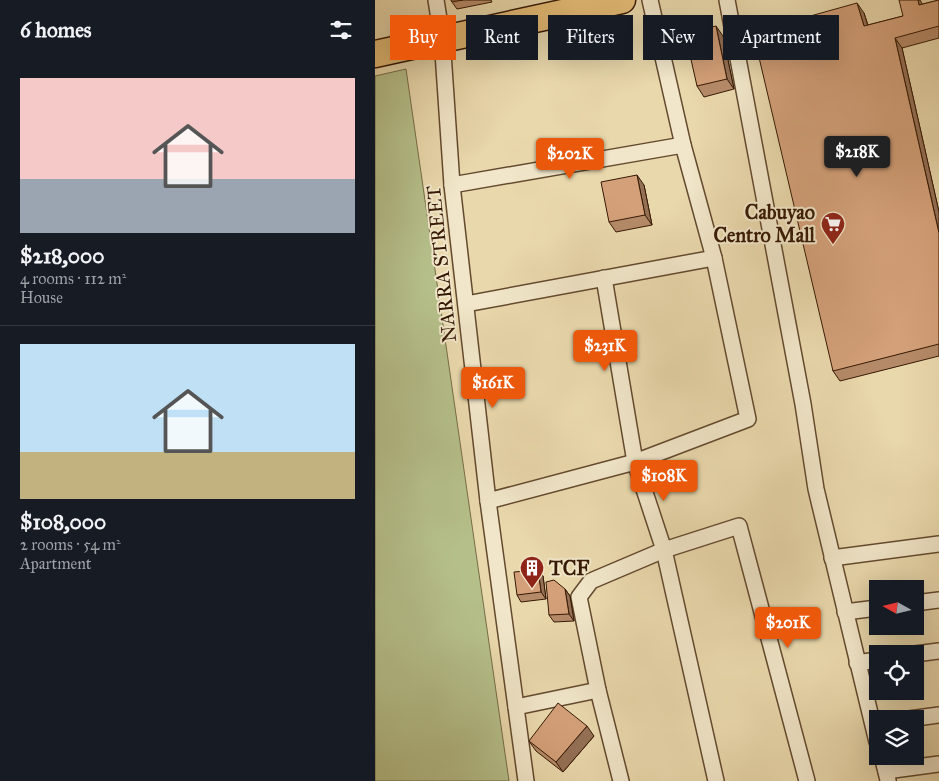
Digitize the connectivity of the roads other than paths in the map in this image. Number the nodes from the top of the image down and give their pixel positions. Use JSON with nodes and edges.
{"nodes":[{"id":1,"x":436,"y":0,"type":"edge"},
{"id":2,"x":622,"y":0,"type":"edge"},
{"id":3,"x":650,"y":0,"type":"edge"},
{"id":4,"x":727,"y":0,"type":"edge"},
{"id":5,"x":438,"y":15,"type":"edge"},
{"id":6,"x":456,"y":35,"type":"edge"},
{"id":7,"x":390,"y":50,"type":"edge"},
{"id":8,"x":375,"y":54,"type":"edge"},
{"id":9,"x":443,"y":60,"type":"edge"},
{"id":10,"x":683,"y":145,"type":"junction"},
{"id":11,"x":452,"y":185,"type":"junction"},
{"id":12,"x":714,"y":258,"type":"junction"},
{"id":13,"x":603,"y":278,"type":"junction"},
{"id":14,"x":465,"y":304,"type":"junction"},
{"id":15,"x":635,"y":462,"type":"junction"},
{"id":16,"x":488,"y":501,"type":"junction"},
{"id":17,"x":939,"y":544,"type":"edge"},
{"id":18,"x":664,"y":550,"type":"junction"},
{"id":19,"x":833,"y":558,"type":"junction"},
{"id":20,"x":939,"y":600,"type":"edge"},
{"id":21,"x":924,"y":602,"type":"edge"},
{"id":22,"x":869,"y":609,"type":"edge"},
{"id":23,"x":845,"y":612,"type":"junction"},
{"id":24,"x":939,"y":651,"type":"edge"},
{"id":25,"x":924,"y":653,"type":"edge"},
{"id":26,"x":869,"y":661,"type":"edge"},
{"id":27,"x":857,"y":662,"type":"junction"},
{"id":28,"x":598,"y":690,"type":"junction"},
{"id":29,"x":516,"y":706,"type":"junction"},
{"id":30,"x":871,"y":710,"type":"edge"},
{"id":31,"x":939,"y":715,"type":"edge"},
{"id":32,"x":924,"y":717,"type":"edge"},
{"id":33,"x":939,"y":764,"type":"edge"},
{"id":34,"x":887,"y":776,"type":"edge"},
{"id":35,"x":526,"y":781,"type":"edge"},
{"id":36,"x":621,"y":781,"type":"edge"},
{"id":37,"x":716,"y":781,"type":"edge"},
{"id":38,"x":807,"y":781,"type":"edge"}],
"edges":[{"from":1,"to":5,"type":"street","name":"NARRA STREET"},
{"from":2,"to":6,"type":"highway"},
{"from":3,"to":10,"type":"street"},
{"from":4,"to":19,"type":"street"},
{"from":7,"to":8,"type":"highway"},
{"from":9,"to":11,"type":"street","name":"NARRA STREET"},
{"from":10,"to":11,"type":"street"},
{"from":10,"to":12,"type":"street"},
{"from":11,"to":14,"type":"street","name":"NARRA STREET"},
{"from":12,"to":13,"type":"street"},
{"from":12,"to":15,"type":"street"},
{"from":13,"to":14,"type":"street"},
{"from":13,"to":15,"type":"street"},
{"from":14,"to":16,"type":"street","name":"NARRA STREET"},
{"from":15,"to":16,"type":"street"},
{"from":15,"to":18,"type":"street"},
{"from":16,"to":29,"type":"street","name":"NARRA STREET"},
{"from":17,"to":19,"type":"street"},
{"from":18,"to":28,"type":"street"},
{"from":18,"to":37,"type":"street"},
{"from":18,"to":38,"type":"street"},
{"from":19,"to":23,"type":"street"},
{"from":20,"to":21,"type":"street"},
{"from":22,"to":23,"type":"street"},
{"from":23,"to":27,"type":"street"},
{"from":24,"to":25,"type":"street"},
{"from":26,"to":27,"type":"street"},
{"from":27,"to":30,"type":"street"},
{"from":28,"to":29,"type":"street"},
{"from":28,"to":36,"type":"street"},
{"from":29,"to":35,"type":"street","name":"NARRA STREET"},
{"from":31,"to":32,"type":"street"},
{"from":33,"to":34,"type":"street"}]}
